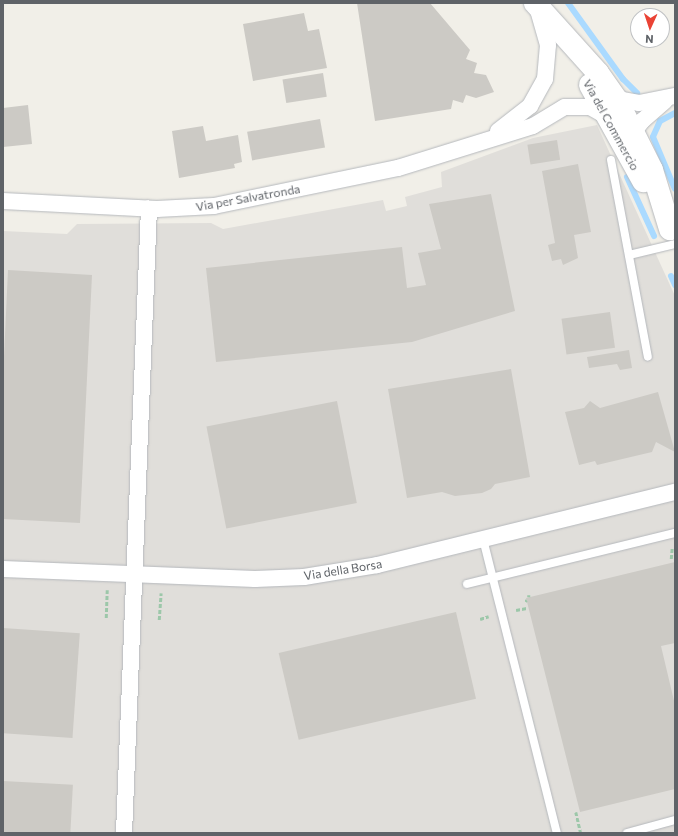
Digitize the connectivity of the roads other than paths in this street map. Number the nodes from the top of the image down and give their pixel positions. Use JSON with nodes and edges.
{"nodes":[{"id":1,"x":535,"y":3,"type":"edge"},
{"id":2,"x":550,"y":22,"type":"junction"},
{"id":3,"x":612,"y":93,"type":"junction"},
{"id":4,"x":673,"y":97,"type":"edge"},
{"id":5,"x":609,"y":119,"type":"junction"},
{"id":6,"x":637,"y":137,"type":"junction"},
{"id":7,"x":487,"y":138,"type":"junction"},
{"id":8,"x":611,"y":160,"type":"dead end"},
{"id":9,"x":3,"y":201,"type":"edge"},
{"id":10,"x":149,"y":208,"type":"junction"},
{"id":11,"x":673,"y":238,"type":"edge"},
{"id":12,"x":629,"y":255,"type":"junction"},
{"id":13,"x":648,"y":357,"type":"dead end"},
{"id":14,"x":675,"y":492,"type":"edge"},
{"id":15,"x":675,"y":532,"type":"edge"},
{"id":16,"x":483,"y":539,"type":"junction"},
{"id":17,"x":3,"y":569,"type":"edge"},
{"id":18,"x":134,"y":574,"type":"junction"},
{"id":19,"x":494,"y":578,"type":"junction"},
{"id":20,"x":467,"y":584,"type":"dead end"},
{"id":21,"x":675,"y":820,"type":"edge"},
{"id":22,"x":124,"y":833,"type":"edge"},
{"id":23,"x":557,"y":833,"type":"edge"},
{"id":24,"x":627,"y":833,"type":"edge"}],
"edges":[{"from":1,"to":2,"type":"street","name":"Via del Commercio"},
{"from":1,"to":7,"type":"street","name":"Via per Salvatronda"},
{"from":2,"to":3,"type":"street","name":"Via del Commercio"},
{"from":2,"to":5,"type":"street","name":"Via del Commercio"},
{"from":3,"to":4,"type":"street"},
{"from":3,"to":6,"type":"street","name":"Via del Commercio"},
{"from":4,"to":6,"type":"street"},
{"from":5,"to":7,"type":"street","name":"Via per Salvatronda"},
{"from":5,"to":11,"type":"street","name":"Via del Commercio"},
{"from":6,"to":11,"type":"street","name":"Via del Commercio"},
{"from":7,"to":10,"type":"street","name":"Via per Salvatronda"},
{"from":8,"to":12,"type":"lane"},
{"from":9,"to":10,"type":"street","name":"Via per Salvatronda"},
{"from":10,"to":18,"type":"street"},
{"from":11,"to":12,"type":"lane"},
{"from":12,"to":13,"type":"lane"},
{"from":14,"to":16,"type":"street","name":"Via della Borsa"},
{"from":15,"to":19,"type":"lane"},
{"from":16,"to":18,"type":"street","name":"Via della Borsa"},
{"from":16,"to":19,"type":"lane"},
{"from":17,"to":18,"type":"street","name":"Via della Borsa"},
{"from":18,"to":22,"type":"street"},
{"from":19,"to":20,"type":"lane"},
{"from":19,"to":23,"type":"lane"},
{"from":21,"to":24,"type":"lane"}]}
